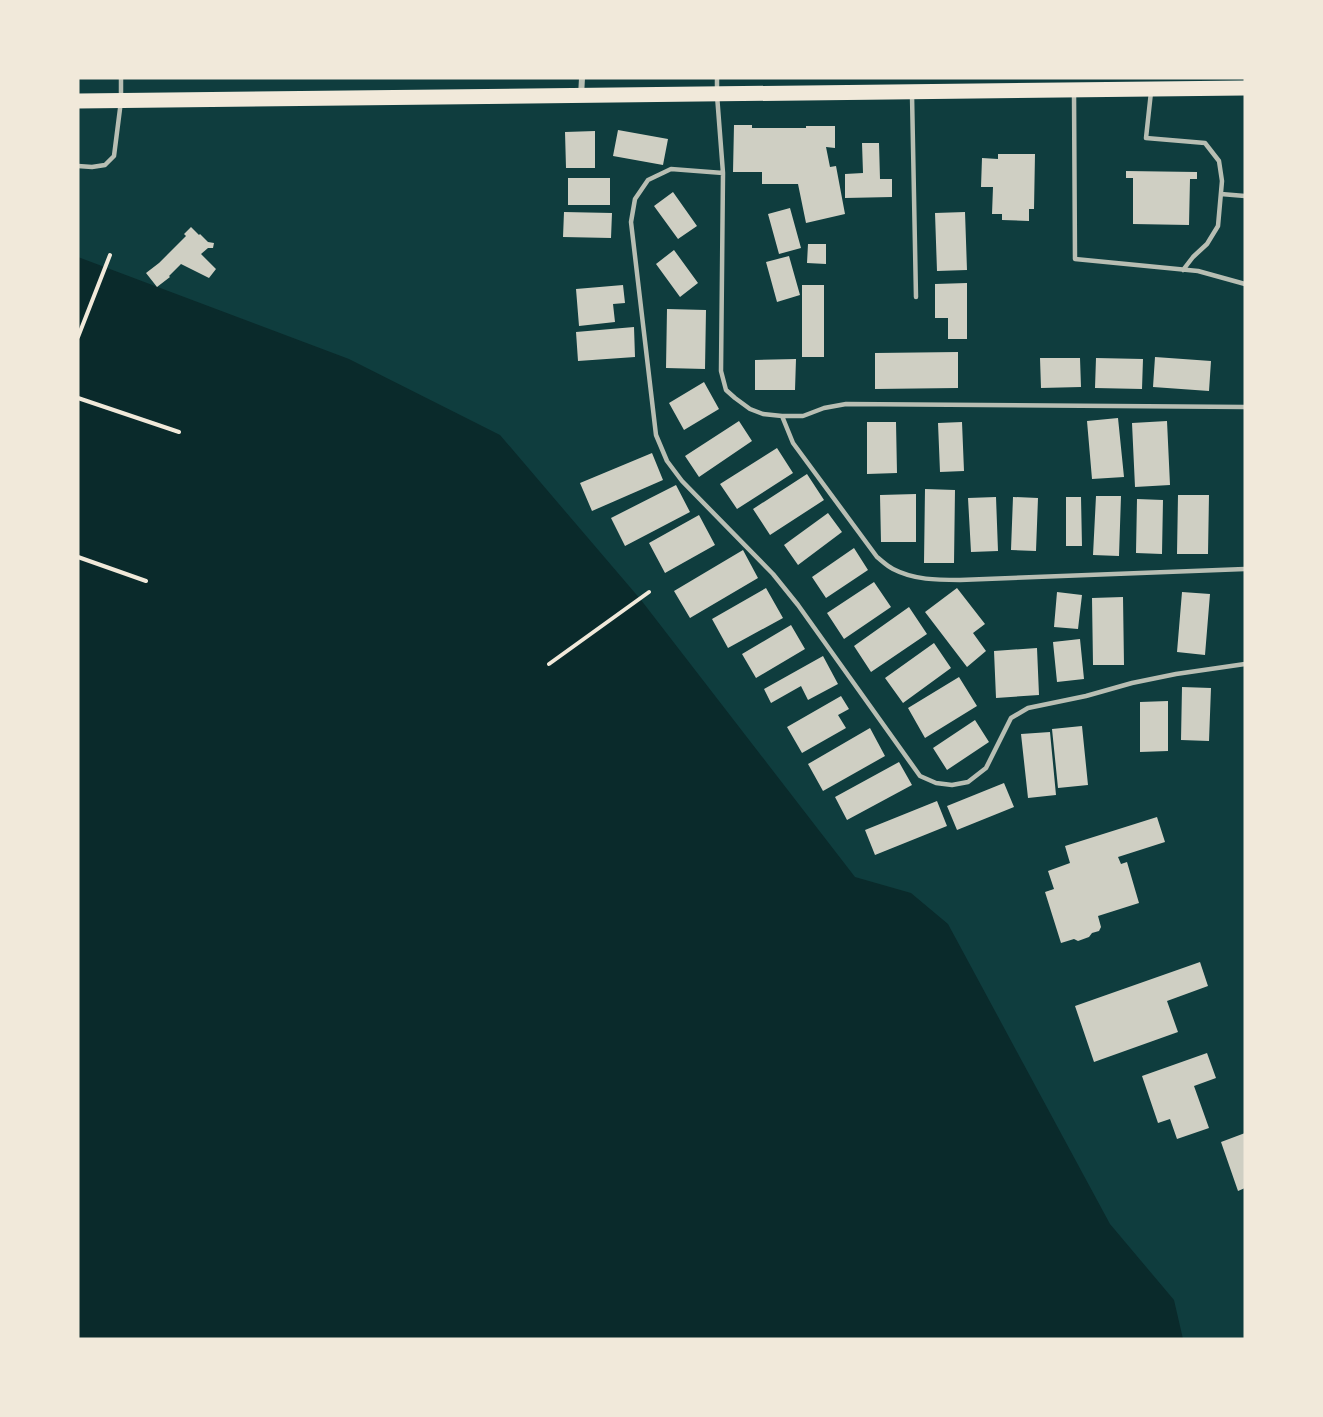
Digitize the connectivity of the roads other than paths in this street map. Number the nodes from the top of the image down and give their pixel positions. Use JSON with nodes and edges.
{"nodes":[{"id":1,"x":121,"y":78,"type":"edge"},
{"id":2,"x":582,"y":78,"type":"edge"},
{"id":3,"x":717,"y":78,"type":"edge"},
{"id":4,"x":1245,"y":88,"type":"edge"},
{"id":5,"x":1151,"y":89,"type":"junction"},
{"id":6,"x":1074,"y":90,"type":"junction"},
{"id":7,"x":912,"y":92,"type":"junction"},
{"id":8,"x":717,"y":95,"type":"junction"},
{"id":9,"x":581,"y":96,"type":"junction"},
{"id":10,"x":78,"y":101,"type":"edge"},
{"id":11,"x":122,"y":101,"type":"junction"},
{"id":12,"x":78,"y":166,"type":"edge"},
{"id":13,"x":723,"y":173,"type":"junction"},
{"id":14,"x":1221,"y":194,"type":"junction"},
{"id":15,"x":1245,"y":196,"type":"edge"},
{"id":16,"x":1183,"y":270,"type":"junction"},
{"id":17,"x":1245,"y":284,"type":"edge"},
{"id":18,"x":916,"y":297,"type":"dead end"},
{"id":19,"x":1245,"y":407,"type":"edge"},
{"id":20,"x":782,"y":416,"type":"junction"},
{"id":21,"x":1245,"y":569,"type":"edge"},
{"id":22,"x":1245,"y":664,"type":"edge"}],
"edges":[{"from":1,"to":11,"type":"lane"},
{"from":2,"to":9,"type":"street"},
{"from":3,"to":8,"type":"lane"},
{"from":4,"to":5,"type":"main road"},
{"from":5,"to":6,"type":"main road"},
{"from":5,"to":14,"type":"lane"},
{"from":6,"to":7,"type":"main road"},
{"from":6,"to":16,"type":"lane"},
{"from":7,"to":8,"type":"main road"},
{"from":7,"to":18,"type":"lane"},
{"from":8,"to":9,"type":"main road"},
{"from":8,"to":13,"type":"lane"},
{"from":9,"to":11,"type":"main road"},
{"from":10,"to":11,"type":"main road"},
{"from":11,"to":12,"type":"lane"},
{"from":13,"to":20,"type":"lane"},
{"from":13,"to":22,"type":"lane"},
{"from":14,"to":15,"type":"lane"},
{"from":14,"to":16,"type":"lane"},
{"from":16,"to":17,"type":"lane"},
{"from":19,"to":20,"type":"lane"},
{"from":20,"to":21,"type":"lane"}]}
